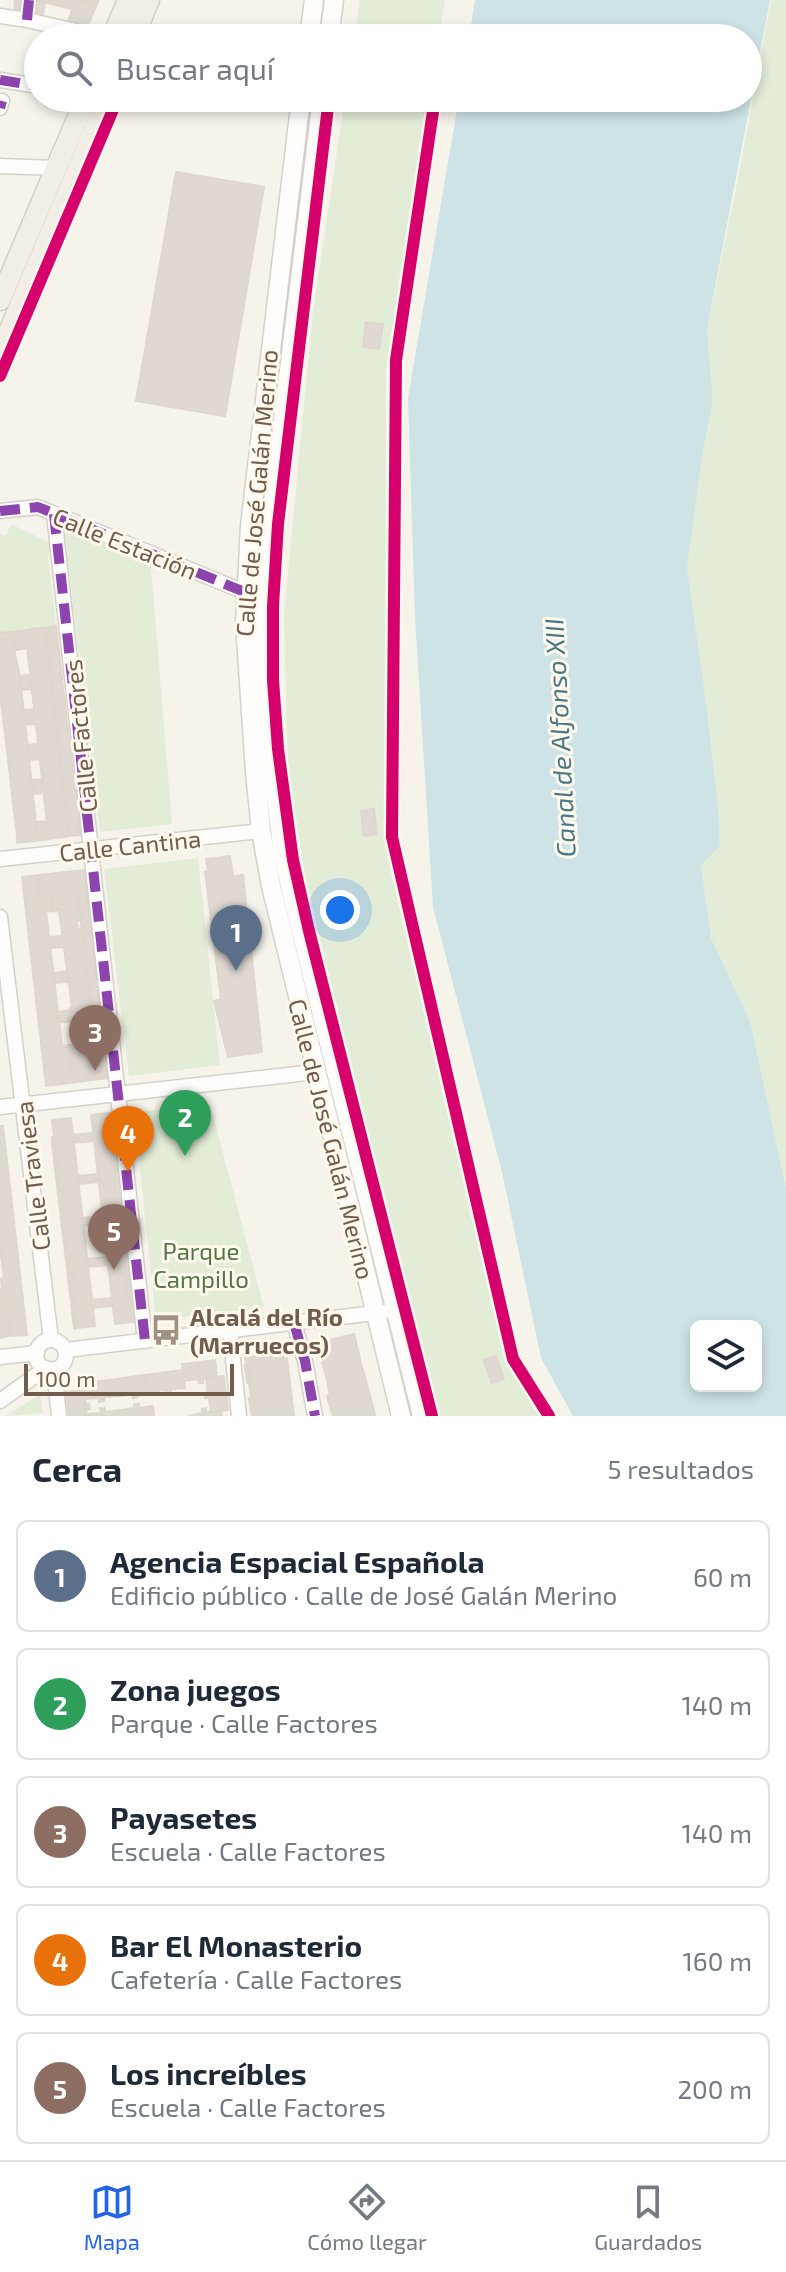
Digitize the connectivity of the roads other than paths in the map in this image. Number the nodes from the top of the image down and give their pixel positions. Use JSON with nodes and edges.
{"nodes":[{"id":1,"x":29,"y":0,"type":"edge"},
{"id":2,"x":128,"y":0,"type":"edge"},
{"id":3,"x":149,"y":0,"type":"edge"},
{"id":4,"x":314,"y":0,"type":"edge"},
{"id":5,"x":334,"y":0,"type":"edge"},
{"id":6,"x":0,"y":16,"type":"edge"},
{"id":7,"x":27,"y":20,"type":"junction"},
{"id":8,"x":45,"y":24,"type":"edge"},
{"id":9,"x":117,"y":24,"type":"edge"},
{"id":10,"x":139,"y":24,"type":"edge"},
{"id":11,"x":311,"y":24,"type":"edge"},
{"id":12,"x":331,"y":24,"type":"edge"},
{"id":13,"x":0,"y":80,"type":"edge"},
{"id":14,"x":24,"y":84,"type":"edge"},
{"id":15,"x":80,"y":112,"type":"edge"},
{"id":16,"x":102,"y":112,"type":"edge"},
{"id":17,"x":299,"y":112,"type":"edge"},
{"id":18,"x":320,"y":112,"type":"edge"},
{"id":19,"x":0,"y":166,"type":"edge"},
{"id":20,"x":56,"y":168,"type":"junction"},
{"id":21,"x":0,"y":300,"type":"edge"},
{"id":22,"x":0,"y":353,"type":"edge"},
{"id":23,"x":0,"y":511,"type":"edge"},
{"id":24,"x":54,"y":514,"type":"junction"},
{"id":25,"x":247,"y":593,"type":"junction"},
{"id":26,"x":261,"y":831,"type":"junction"},
{"id":27,"x":92,"y":849,"type":"junction"},
{"id":28,"x":0,"y":859,"type":"edge"},
{"id":29,"x":0,"y":917,"type":"edge"},
{"id":30,"x":316,"y":1072,"type":"junction"},
{"id":31,"x":118,"y":1094,"type":"junction"},
{"id":32,"x":23,"y":1104,"type":"junction"},
{"id":33,"x":0,"y":1107,"type":"edge"},
{"id":34,"x":395,"y":1311,"type":"junction"},
{"id":35,"x":375,"y":1313,"type":"junction"},
{"id":36,"x":294,"y":1323,"type":"junction"},
{"id":37,"x":230,"y":1331,"type":"junction"},
{"id":38,"x":51,"y":1340,"type":"junction"},
{"id":39,"x":145,"y":1341,"type":"junction"},
{"id":40,"x":66,"y":1350,"type":"junction"},
{"id":41,"x":37,"y":1353,"type":"junction"},
{"id":42,"x":0,"y":1357,"type":"edge"},
{"id":43,"x":50,"y":1369,"type":"junction"},
{"id":44,"x":0,"y":1401,"type":"edge"},
{"id":45,"x":59,"y":1416,"type":"edge"},
{"id":46,"x":239,"y":1416,"type":"edge"},
{"id":47,"x":315,"y":1416,"type":"edge"},
{"id":48,"x":401,"y":1416,"type":"edge"},
{"id":49,"x":422,"y":1416,"type":"edge"}],
"edges":[{"from":1,"to":7,"type":"street"},
{"from":2,"to":9,"type":"main road"},
{"from":3,"to":10,"type":"main road"},
{"from":4,"to":11,"type":"main road"},
{"from":5,"to":12,"type":"main road"},
{"from":6,"to":7,"type":"street"},
{"from":7,"to":8,"type":"street"},
{"from":13,"to":14,"type":"street"},
{"from":15,"to":20,"type":"main road"},
{"from":16,"to":22,"type":"main road"},
{"from":17,"to":25,"type":"main road","name":"Calle de José Galán Merino"},
{"from":18,"to":34,"type":"main road","name":"Calle de José Galán Merino"},
{"from":19,"to":20,"type":"street"},
{"from":20,"to":21,"type":"main road"},
{"from":23,"to":24,"type":"street","name":"Calle Estación"},
{"from":24,"to":25,"type":"street","name":"Calle Estación"},
{"from":24,"to":27,"type":"street","name":"Calle Factores"},
{"from":25,"to":26,"type":"main road","name":"Calle de José Galán Merino"},
{"from":26,"to":27,"type":"street","name":"Calle Cantina"},
{"from":26,"to":30,"type":"main road","name":"Calle de José Galán Merino"},
{"from":27,"to":28,"type":"street","name":"Calle Cantina"},
{"from":27,"to":31,"type":"street","name":"Calle Factores"},
{"from":29,"to":32,"type":"street","name":"Calle Traviesa"},
{"from":30,"to":31,"type":"street"},
{"from":30,"to":35,"type":"main road","name":"Calle de José Galán Merino"},
{"from":31,"to":32,"type":"street"},
{"from":31,"to":39,"type":"street","name":"Calle Factores"},
{"from":32,"to":33,"type":"street"},
{"from":32,"to":38,"type":"street","name":"Calle Traviesa"},
{"from":34,"to":35,"type":"street"},
{"from":34,"to":49,"type":"main road","name":"Calle de José Galán Merino"},
{"from":35,"to":36,"type":"street"},
{"from":35,"to":48,"type":"main road","name":"Calle de José Galán Merino"},
{"from":36,"to":37,"type":"street"},
{"from":36,"to":47,"type":"street"},
{"from":37,"to":39,"type":"street"},
{"from":37,"to":46,"type":"street"},
{"from":38,"to":40,"type":"street"},
{"from":38,"to":41,"type":"street"},
{"from":39,"to":40,"type":"street"},
{"from":40,"to":43,"type":"street"},
{"from":41,"to":42,"type":"street"},
{"from":41,"to":43,"type":"street"},
{"from":43,"to":44,"type":"street"},
{"from":43,"to":45,"type":"street"}]}
